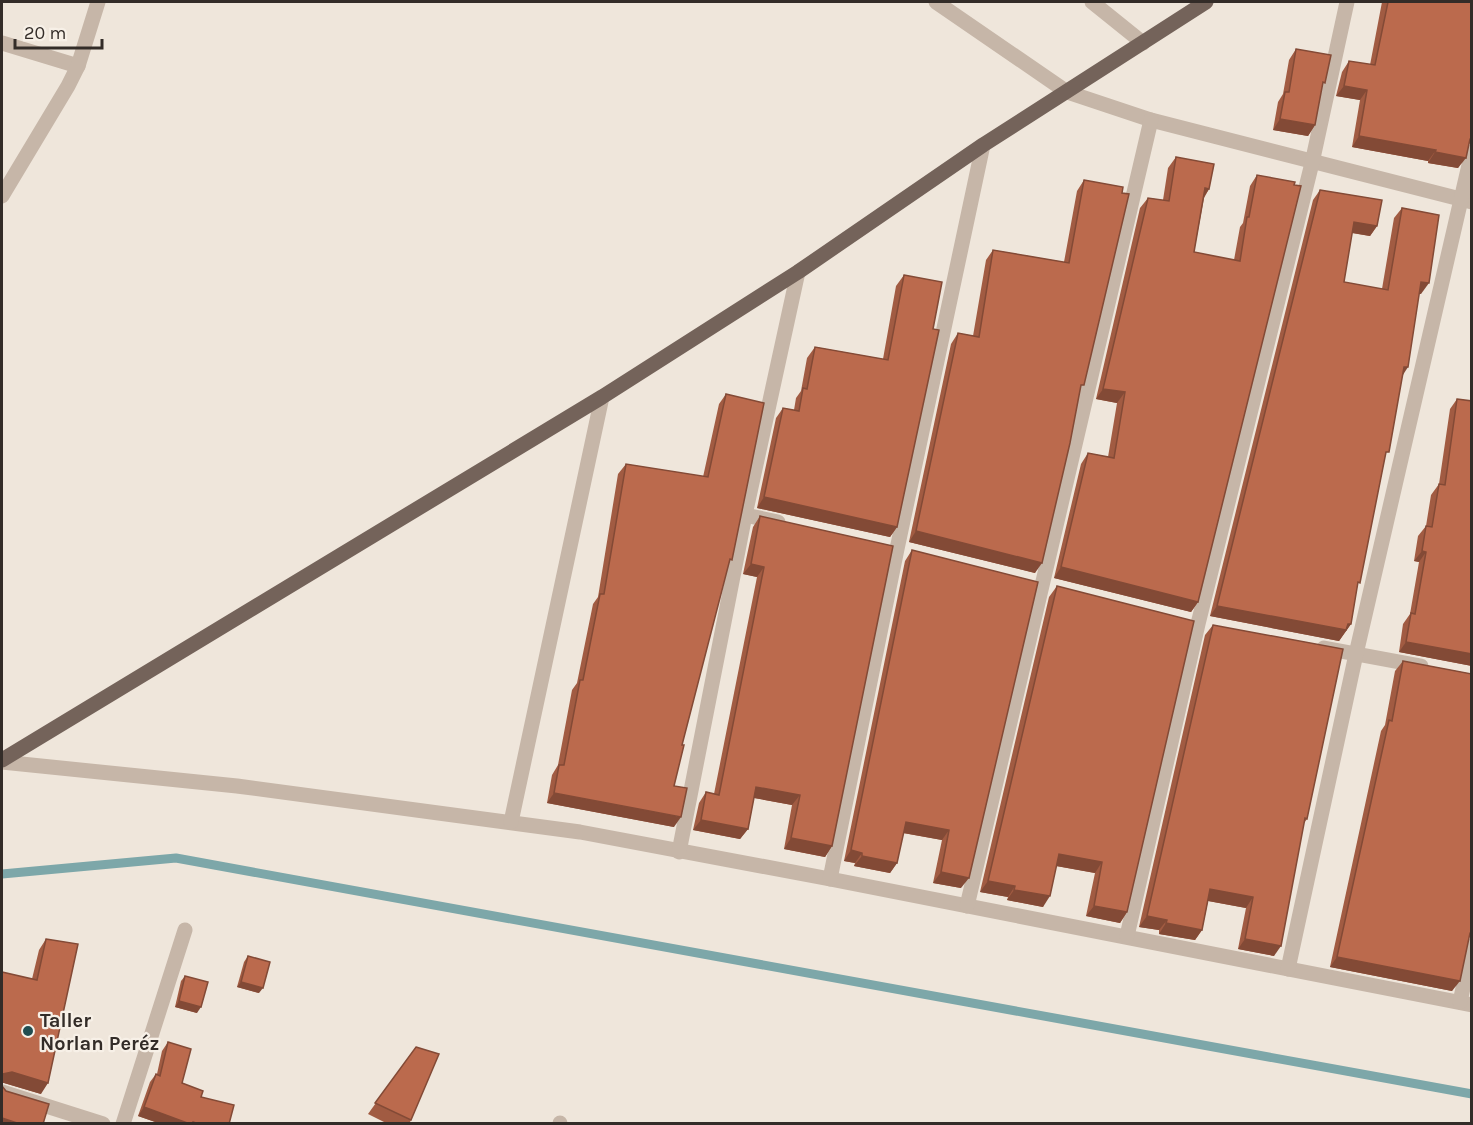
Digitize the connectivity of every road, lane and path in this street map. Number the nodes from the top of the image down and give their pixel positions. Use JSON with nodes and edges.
{"nodes":[{"id":1,"x":98,"y":2,"type":"edge"},
{"id":2,"x":936,"y":2,"type":"edge"},
{"id":3,"x":1092,"y":2,"type":"edge"},
{"id":4,"x":1206,"y":2,"type":"edge"},
{"id":5,"x":1347,"y":2,"type":"edge"},
{"id":6,"x":2,"y":43,"type":"edge"},
{"id":7,"x":1143,"y":43,"type":"junction"},
{"id":8,"x":78,"y":66,"type":"junction"},
{"id":9,"x":1067,"y":92,"type":"junction"},
{"id":10,"x":1151,"y":120,"type":"junction"},
{"id":11,"x":983,"y":146,"type":"junction"},
{"id":12,"x":1472,"y":152,"type":"edge"},
{"id":13,"x":1312,"y":163,"type":"junction"},
{"id":14,"x":2,"y":195,"type":"edge"},
{"id":15,"x":1466,"y":200,"type":"edge"},
{"id":16,"x":798,"y":272,"type":"junction"},
{"id":17,"x":602,"y":397,"type":"junction"},
{"id":18,"x":745,"y":515,"type":"junction"},
{"id":19,"x":792,"y":525,"type":"edge"},
{"id":20,"x":1311,"y":645,"type":"edge"},
{"id":21,"x":1356,"y":654,"type":"junction"},
{"id":22,"x":1437,"y":669,"type":"edge"},
{"id":23,"x":2,"y":761,"type":"edge"},
{"id":24,"x":511,"y":822,"type":"junction"},
{"id":25,"x":679,"y":852,"type":"junction"},
{"id":26,"x":830,"y":879,"type":"junction"},
{"id":27,"x":967,"y":906,"type":"junction"},
{"id":28,"x":185,"y":930,"type":"dead end"},
{"id":29,"x":1127,"y":936,"type":"junction"},
{"id":30,"x":1472,"y":946,"type":"edge"},
{"id":31,"x":1288,"y":969,"type":"junction"},
{"id":32,"x":1466,"y":1004,"type":"edge"},
{"id":33,"x":2,"y":1092,"type":"edge"},
{"id":34,"x":102,"y":1124,"type":"edge"},
{"id":35,"x":123,"y":1124,"type":"edge"}],
"edges":[{"from":1,"to":8,"type":"street"},
{"from":2,"to":9,"type":"street"},
{"from":3,"to":7,"type":"street"},
{"from":4,"to":7,"type":"main road"},
{"from":5,"to":13,"type":"street"},
{"from":6,"to":8,"type":"street"},
{"from":7,"to":9,"type":"main road"},
{"from":8,"to":14,"type":"street"},
{"from":9,"to":10,"type":"street"},
{"from":9,"to":11,"type":"main road"},
{"from":10,"to":13,"type":"street"},
{"from":10,"to":27,"type":"street"},
{"from":11,"to":16,"type":"main road"},
{"from":11,"to":26,"type":"street"},
{"from":12,"to":15,"type":"street"},
{"from":13,"to":15,"type":"street"},
{"from":13,"to":29,"type":"street"},
{"from":15,"to":21,"type":"street"},
{"from":16,"to":17,"type":"main road"},
{"from":16,"to":18,"type":"street"},
{"from":17,"to":23,"type":"main road"},
{"from":17,"to":24,"type":"street"},
{"from":18,"to":19,"type":"street"},
{"from":18,"to":25,"type":"street"},
{"from":20,"to":21,"type":"street"},
{"from":21,"to":22,"type":"street"},
{"from":21,"to":31,"type":"street"},
{"from":23,"to":24,"type":"street"},
{"from":24,"to":25,"type":"street"},
{"from":25,"to":26,"type":"street"},
{"from":26,"to":27,"type":"street"},
{"from":27,"to":29,"type":"street"},
{"from":28,"to":35,"type":"street"},
{"from":29,"to":31,"type":"street"},
{"from":30,"to":32,"type":"street"},
{"from":31,"to":32,"type":"street"},
{"from":33,"to":34,"type":"street"}]}
